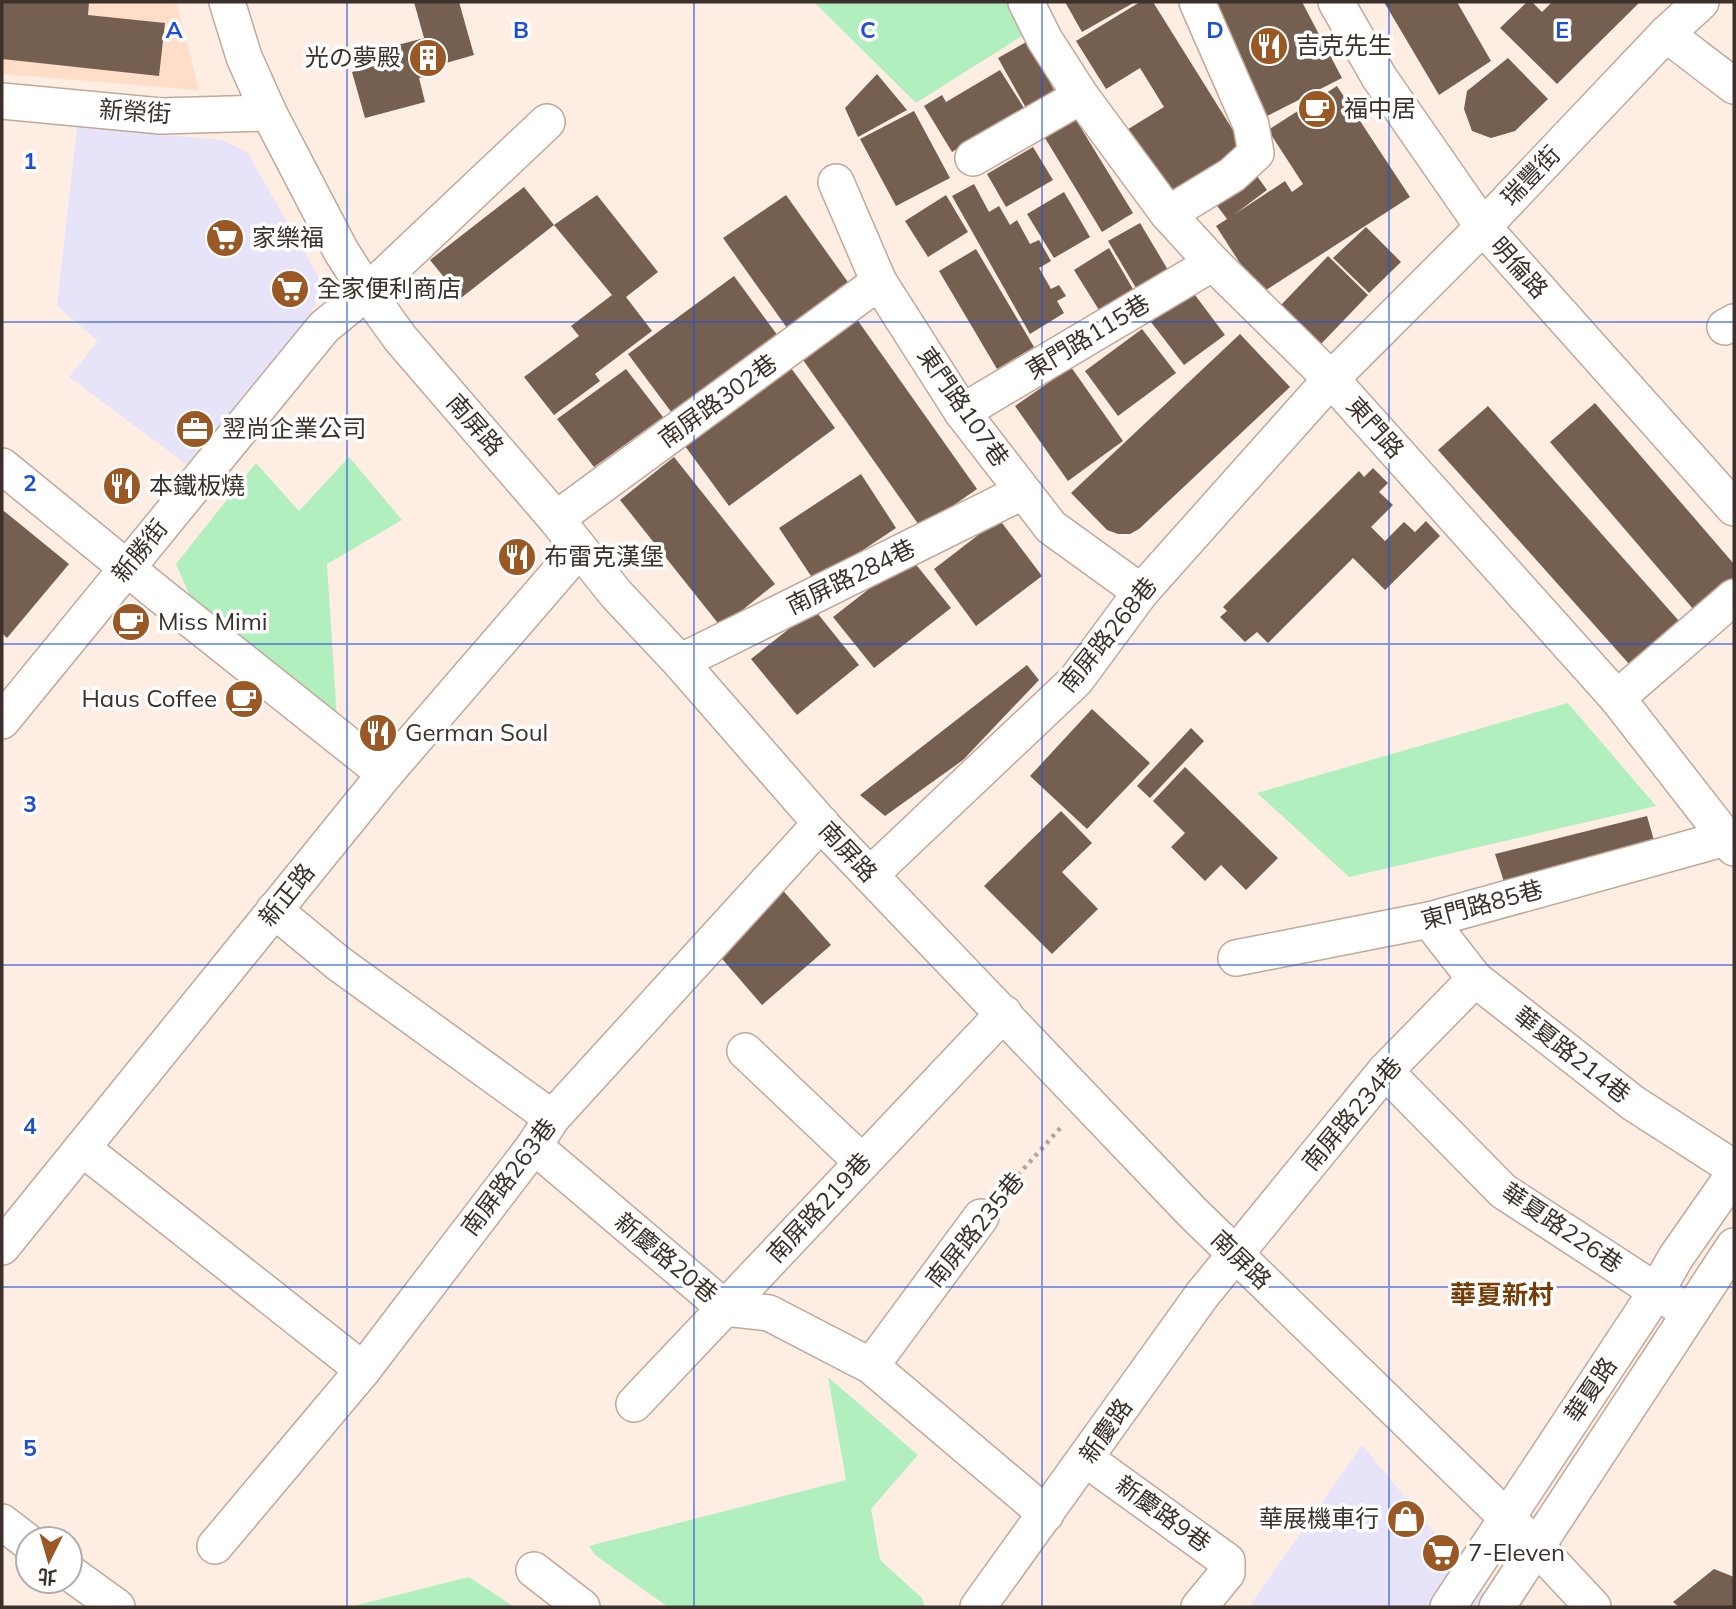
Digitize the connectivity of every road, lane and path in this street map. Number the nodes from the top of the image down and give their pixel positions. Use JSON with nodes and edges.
{"nodes":[{"id":1,"x":227,"y":2,"type":"edge"},
{"id":2,"x":1026,"y":2,"type":"edge"},
{"id":3,"x":1197,"y":2,"type":"edge"},
{"id":4,"x":1336,"y":2,"type":"edge"},
{"id":5,"x":1701,"y":2,"type":"edge"},
{"id":6,"x":1667,"y":34,"type":"junction"},
{"id":7,"x":1734,"y":86,"type":"edge"},
{"id":8,"x":1080,"y":96,"type":"junction"},
{"id":9,"x":2,"y":101,"type":"edge"},
{"id":10,"x":269,"y":113,"type":"junction"},
{"id":11,"x":547,"y":122,"type":"dead end"},
{"id":12,"x":973,"y":158,"type":"dead end"},
{"id":13,"x":836,"y":182,"type":"dead end"},
{"id":14,"x":1168,"y":214,"type":"junction"},
{"id":15,"x":1483,"y":227,"type":"junction"},
{"id":16,"x":1213,"y":262,"type":"junction"},
{"id":17,"x":879,"y":282,"type":"junction"},
{"id":18,"x":367,"y":292,"type":"junction"},
{"id":19,"x":1331,"y":379,"type":"junction"},
{"id":20,"x":962,"y":412,"type":"junction"},
{"id":21,"x":2,"y":466,"type":"edge"},
{"id":22,"x":1022,"y":492,"type":"junction"},
{"id":23,"x":1734,"y":509,"type":"edge"},
{"id":24,"x":556,"y":519,"type":"junction"},
{"id":25,"x":579,"y":549,"type":"junction"},
{"id":26,"x":126,"y":568,"type":"junction"},
{"id":27,"x":1141,"y":592,"type":"junction"},
{"id":28,"x":1734,"y":597,"type":"edge"},
{"id":29,"x":680,"y":662,"type":"junction"},
{"id":30,"x":1617,"y":698,"type":"junction"},
{"id":31,"x":2,"y":721,"type":"edge"},
{"id":32,"x":385,"y":774,"type":"junction"},
{"id":33,"x":821,"y":823,"type":"junction"},
{"id":34,"x":1730,"y":843,"type":"edge"},
{"id":35,"x":870,"y":875,"type":"junction"},
{"id":36,"x":274,"y":910,"type":"junction"},
{"id":37,"x":1429,"y":920,"type":"junction"},
{"id":38,"x":1236,"y":958,"type":"dead end"},
{"id":39,"x":1475,"y":979,"type":"junction"},
{"id":40,"x":1004,"y":1013,"type":"junction"},
{"id":41,"x":745,"y":1051,"type":"dead end"},
{"id":42,"x":1385,"y":1071,"type":"junction"},
{"id":43,"x":1085,"y":1101,"type":"junction"},
{"id":44,"x":543,"y":1132,"type":"junction"},
{"id":45,"x":82,"y":1148,"type":"junction"},
{"id":46,"x":862,"y":1162,"type":"junction"},
{"id":47,"x":1734,"y":1168,"type":"edge"},
{"id":48,"x":1734,"y":1174,"type":"edge"},
{"id":49,"x":981,"y":1217,"type":"joint"},
{"id":50,"x":1734,"y":1246,"type":"edge"},
{"id":51,"x":2,"y":1247,"type":"edge"},
{"id":52,"x":1234,"y":1254,"type":"junction"},
{"id":53,"x":1656,"y":1292,"type":"junction"},
{"id":54,"x":725,"y":1308,"type":"junction"},
{"id":55,"x":1689,"y":1312,"type":"junction"},
{"id":56,"x":871,"y":1366,"type":"junction"},
{"id":57,"x":363,"y":1370,"type":"junction"},
{"id":58,"x":634,"y":1404,"type":"dead end"},
{"id":59,"x":1086,"y":1459,"type":"junction"},
{"id":60,"x":1046,"y":1514,"type":"junction"},
{"id":61,"x":1507,"y":1518,"type":"junction"},
{"id":62,"x":215,"y":1546,"type":"dead end"},
{"id":63,"x":1537,"y":1547,"type":"junction"},
{"id":64,"x":534,"y":1570,"type":"dead end"},
{"id":65,"x":84,"y":1583,"type":"edge"},
{"id":66,"x":991,"y":1603,"type":"edge"},
{"id":67,"x":117,"y":1607,"type":"edge"},
{"id":68,"x":582,"y":1607,"type":"edge"},
{"id":69,"x":1199,"y":1607,"type":"edge"},
{"id":70,"x":1448,"y":1607,"type":"edge"},
{"id":71,"x":1497,"y":1607,"type":"edge"},
{"id":72,"x":1593,"y":1607,"type":"edge"}],
"edges":[{"from":1,"to":10,"type":"street","name":"南屏路"},
{"from":2,"to":8,"type":"street","name":"東門路"},
{"from":3,"to":14,"type":"street"},
{"from":4,"to":15,"type":"street","name":"明倫路"},
{"from":5,"to":6,"type":"street","name":"瑞豐街"},
{"from":6,"to":7,"type":"street"},
{"from":6,"to":15,"type":"street","name":"瑞豐街"},
{"from":8,"to":12,"type":"street"},
{"from":8,"to":14,"type":"street","name":"東門路"},
{"from":9,"to":10,"type":"street","name":"新榮街"},
{"from":10,"to":18,"type":"street","name":"南屏路"},
{"from":11,"to":18,"type":"street","name":"新勝街"},
{"from":13,"to":17,"type":"street","name":"東門路107巷"},
{"from":14,"to":16,"type":"street","name":"東門路"},
{"from":15,"to":19,"type":"street","name":"瑞豐街"},
{"from":15,"to":23,"type":"street","name":"明倫路"},
{"from":16,"to":19,"type":"street","name":"東門路"},
{"from":16,"to":20,"type":"street","name":"東門路115巷"},
{"from":17,"to":20,"type":"street","name":"東門路107巷"},
{"from":17,"to":24,"type":"street","name":"南屏路302巷"},
{"from":18,"to":24,"type":"street","name":"南屏路"},
{"from":18,"to":26,"type":"street","name":"新勝街"},
{"from":19,"to":27,"type":"street","name":"南屏路268巷"},
{"from":19,"to":30,"type":"street","name":"東門路"},
{"from":20,"to":22,"type":"street","name":"東門路107巷"},
{"from":21,"to":26,"type":"street"},
{"from":22,"to":27,"type":"street","name":"東門路107巷"},
{"from":22,"to":29,"type":"street","name":"南屏路284巷"},
{"from":24,"to":25,"type":"street","name":"南屏路"},
{"from":25,"to":29,"type":"street","name":"南屏路"},
{"from":25,"to":32,"type":"street","name":"新正路"},
{"from":26,"to":31,"type":"street","name":"新勝街"},
{"from":26,"to":32,"type":"street"},
{"from":27,"to":35,"type":"street","name":"南屏路268巷"},
{"from":28,"to":30,"type":"street"},
{"from":29,"to":33,"type":"street","name":"南屏路"},
{"from":30,"to":34,"type":"street","name":"東門路"},
{"from":32,"to":36,"type":"street","name":"新正路"},
{"from":33,"to":35,"type":"street","name":"南屏路"},
{"from":33,"to":44,"type":"street","name":"南屏路263巷"},
{"from":34,"to":37,"type":"street","name":"東門路85巷"},
{"from":35,"to":40,"type":"street","name":"南屏路"},
{"from":36,"to":44,"type":"street","name":"新慶路20巷"},
{"from":36,"to":45,"type":"street","name":"新正路"},
{"from":37,"to":38,"type":"street","name":"東門路85巷"},
{"from":37,"to":39,"type":"street","name":"華夏路214巷"},
{"from":39,"to":42,"type":"street","name":"南屏路234巷"},
{"from":39,"to":47,"type":"street","name":"華夏路214巷"},
{"from":40,"to":43,"type":"street","name":"南屏路"},
{"from":40,"to":46,"type":"street","name":"南屏路219巷"},
{"from":41,"to":46,"type":"street"},
{"from":42,"to":52,"type":"street","name":"南屏路234巷"},
{"from":42,"to":53,"type":"street","name":"華夏路226巷"},
{"from":43,"to":49,"type":"path","name":"南屏路235巷"},
{"from":43,"to":52,"type":"street","name":"南屏路"},
{"from":44,"to":54,"type":"street","name":"新慶路20巷"},
{"from":44,"to":57,"type":"street","name":"南屏路263巷"},
{"from":45,"to":51,"type":"street","name":"新正路"},
{"from":45,"to":57,"type":"street"},
{"from":46,"to":54,"type":"street","name":"南屏路219巷"},
{"from":48,"to":53,"type":"street","name":"華夏路"},
{"from":49,"to":56,"type":"street","name":"南屏路235巷"},
{"from":50,"to":55,"type":"street","name":"華夏路"},
{"from":52,"to":59,"type":"street","name":"新慶路"},
{"from":52,"to":61,"type":"street","name":"南屏路"},
{"from":53,"to":55,"type":"street","name":"華夏路226巷"},
{"from":53,"to":61,"type":"street","name":"華夏路"},
{"from":54,"to":56,"type":"street","name":"新慶路20巷"},
{"from":54,"to":58,"type":"street","name":"南屏路219巷"},
{"from":55,"to":63,"type":"street","name":"華夏路"},
{"from":56,"to":60,"type":"street","name":"新慶路20巷"},
{"from":57,"to":62,"type":"street","name":"南屏路263巷"},
{"from":59,"to":60,"type":"street","name":"新慶路"},
{"from":59,"to":69,"type":"street","name":"新慶路9巷"},
{"from":60,"to":66,"type":"street","name":"新慶路"},
{"from":61,"to":63,"type":"street","name":"南屏路"},
{"from":61,"to":70,"type":"street","name":"華夏路"},
{"from":63,"to":71,"type":"street","name":"華夏路"},
{"from":63,"to":72,"type":"street","name":"南屏路"},
{"from":64,"to":68,"type":"street"},
{"from":65,"to":67,"type":"street"}]}
